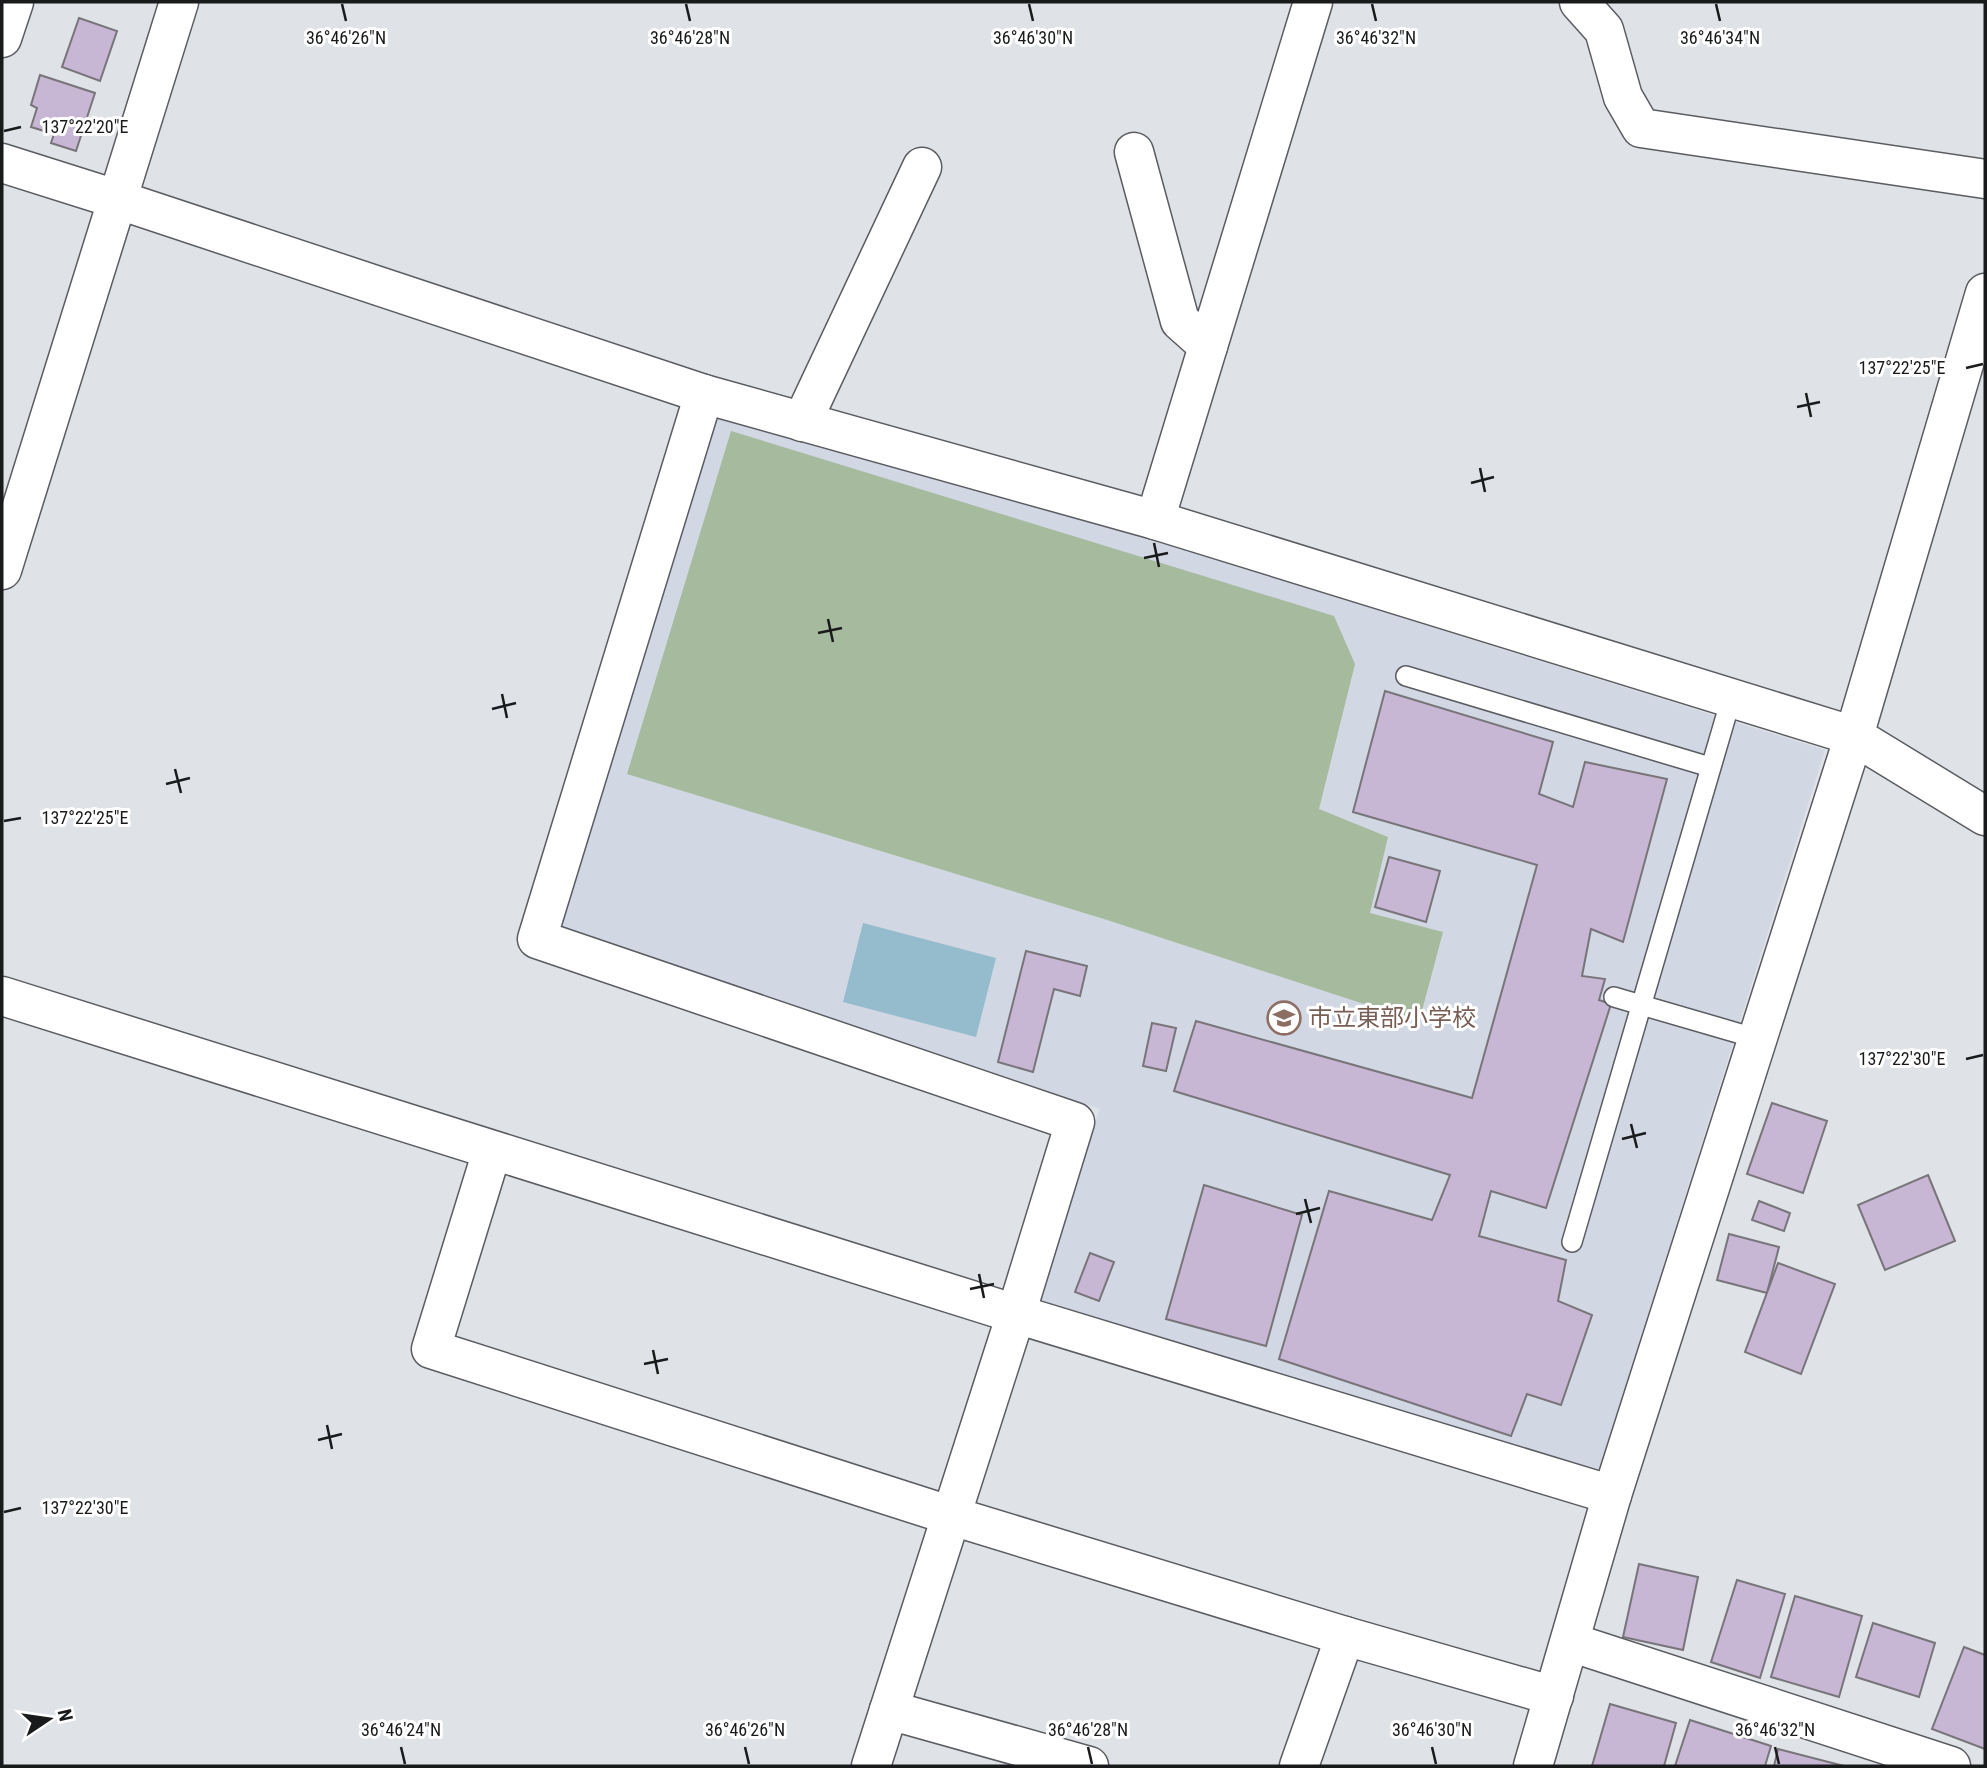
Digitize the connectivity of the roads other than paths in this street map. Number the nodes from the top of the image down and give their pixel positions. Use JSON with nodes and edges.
{"nodes":[{"id":1,"x":179,"y":2,"type":"edge"},
{"id":2,"x":1313,"y":2,"type":"edge"},
{"id":3,"x":1580,"y":2,"type":"edge"},
{"id":4,"x":1134,"y":152,"type":"dead end"},
{"id":5,"x":2,"y":163,"type":"edge"},
{"id":6,"x":922,"y":167,"type":"dead end"},
{"id":7,"x":1985,"y":179,"type":"edge"},
{"id":8,"x":116,"y":199,"type":"junction"},
{"id":9,"x":1985,"y":293,"type":"edge"},
{"id":10,"x":1208,"y":346,"type":"junction"},
{"id":11,"x":704,"y":394,"type":"junction"},
{"id":12,"x":802,"y":422,"type":"junction"},
{"id":13,"x":1155,"y":520,"type":"junction"},
{"id":14,"x":2,"y":570,"type":"edge"},
{"id":15,"x":1406,"y":676,"type":"dead end"},
{"id":16,"x":1731,"y":699,"type":"junction"},
{"id":17,"x":1854,"y":736,"type":"junction"},
{"id":18,"x":1710,"y":768,"type":"junction"},
{"id":19,"x":1985,"y":817,"type":"edge"},
{"id":20,"x":2,"y":996,"type":"edge"},
{"id":21,"x":1614,"y":997,"type":"dead end"},
{"id":22,"x":1642,"y":1005,"type":"junction"},
{"id":23,"x":1758,"y":1039,"type":"junction"},
{"id":24,"x":492,"y":1151,"type":"junction"},
{"id":25,"x":1572,"y":1242,"type":"dead end"},
{"id":26,"x":1016,"y":1314,"type":"junction"},
{"id":27,"x":1612,"y":1495,"type":"junction"},
{"id":28,"x":951,"y":1516,"type":"junction"},
{"id":29,"x":1345,"y":1636,"type":"junction"},
{"id":30,"x":1570,"y":1642,"type":"junction"},
{"id":31,"x":1554,"y":1696,"type":"junction"},
{"id":32,"x":889,"y":1710,"type":"junction"},
{"id":33,"x":871,"y":1766,"type":"edge"},
{"id":34,"x":1089,"y":1766,"type":"edge"},
{"id":35,"x":1299,"y":1766,"type":"edge"},
{"id":36,"x":1533,"y":1766,"type":"edge"},
{"id":37,"x":1951,"y":1766,"type":"edge"}],
"edges":[{"from":1,"to":8,"type":"street"},
{"from":2,"to":10,"type":"street"},
{"from":3,"to":7,"type":"street"},
{"from":4,"to":10,"type":"street"},
{"from":5,"to":8,"type":"street"},
{"from":6,"to":12,"type":"street"},
{"from":8,"to":11,"type":"street"},
{"from":8,"to":14,"type":"street"},
{"from":9,"to":17,"type":"street"},
{"from":10,"to":13,"type":"street"},
{"from":11,"to":12,"type":"street"},
{"from":11,"to":26,"type":"street"},
{"from":12,"to":13,"type":"street"},
{"from":13,"to":16,"type":"street"},
{"from":15,"to":18,"type":"lane"},
{"from":16,"to":17,"type":"street"},
{"from":16,"to":18,"type":"lane"},
{"from":17,"to":19,"type":"street"},
{"from":17,"to":23,"type":"street"},
{"from":18,"to":22,"type":"lane"},
{"from":20,"to":24,"type":"street"},
{"from":21,"to":22,"type":"lane"},
{"from":22,"to":23,"type":"lane"},
{"from":22,"to":25,"type":"lane"},
{"from":23,"to":27,"type":"street"},
{"from":24,"to":26,"type":"street"},
{"from":24,"to":28,"type":"street"},
{"from":26,"to":27,"type":"street"},
{"from":26,"to":28,"type":"street"},
{"from":27,"to":30,"type":"street"},
{"from":28,"to":29,"type":"street"},
{"from":28,"to":32,"type":"street"},
{"from":29,"to":31,"type":"street"},
{"from":29,"to":35,"type":"street"},
{"from":30,"to":31,"type":"street"},
{"from":30,"to":37,"type":"street"},
{"from":31,"to":36,"type":"street"},
{"from":32,"to":33,"type":"street"},
{"from":32,"to":34,"type":"street"}]}
